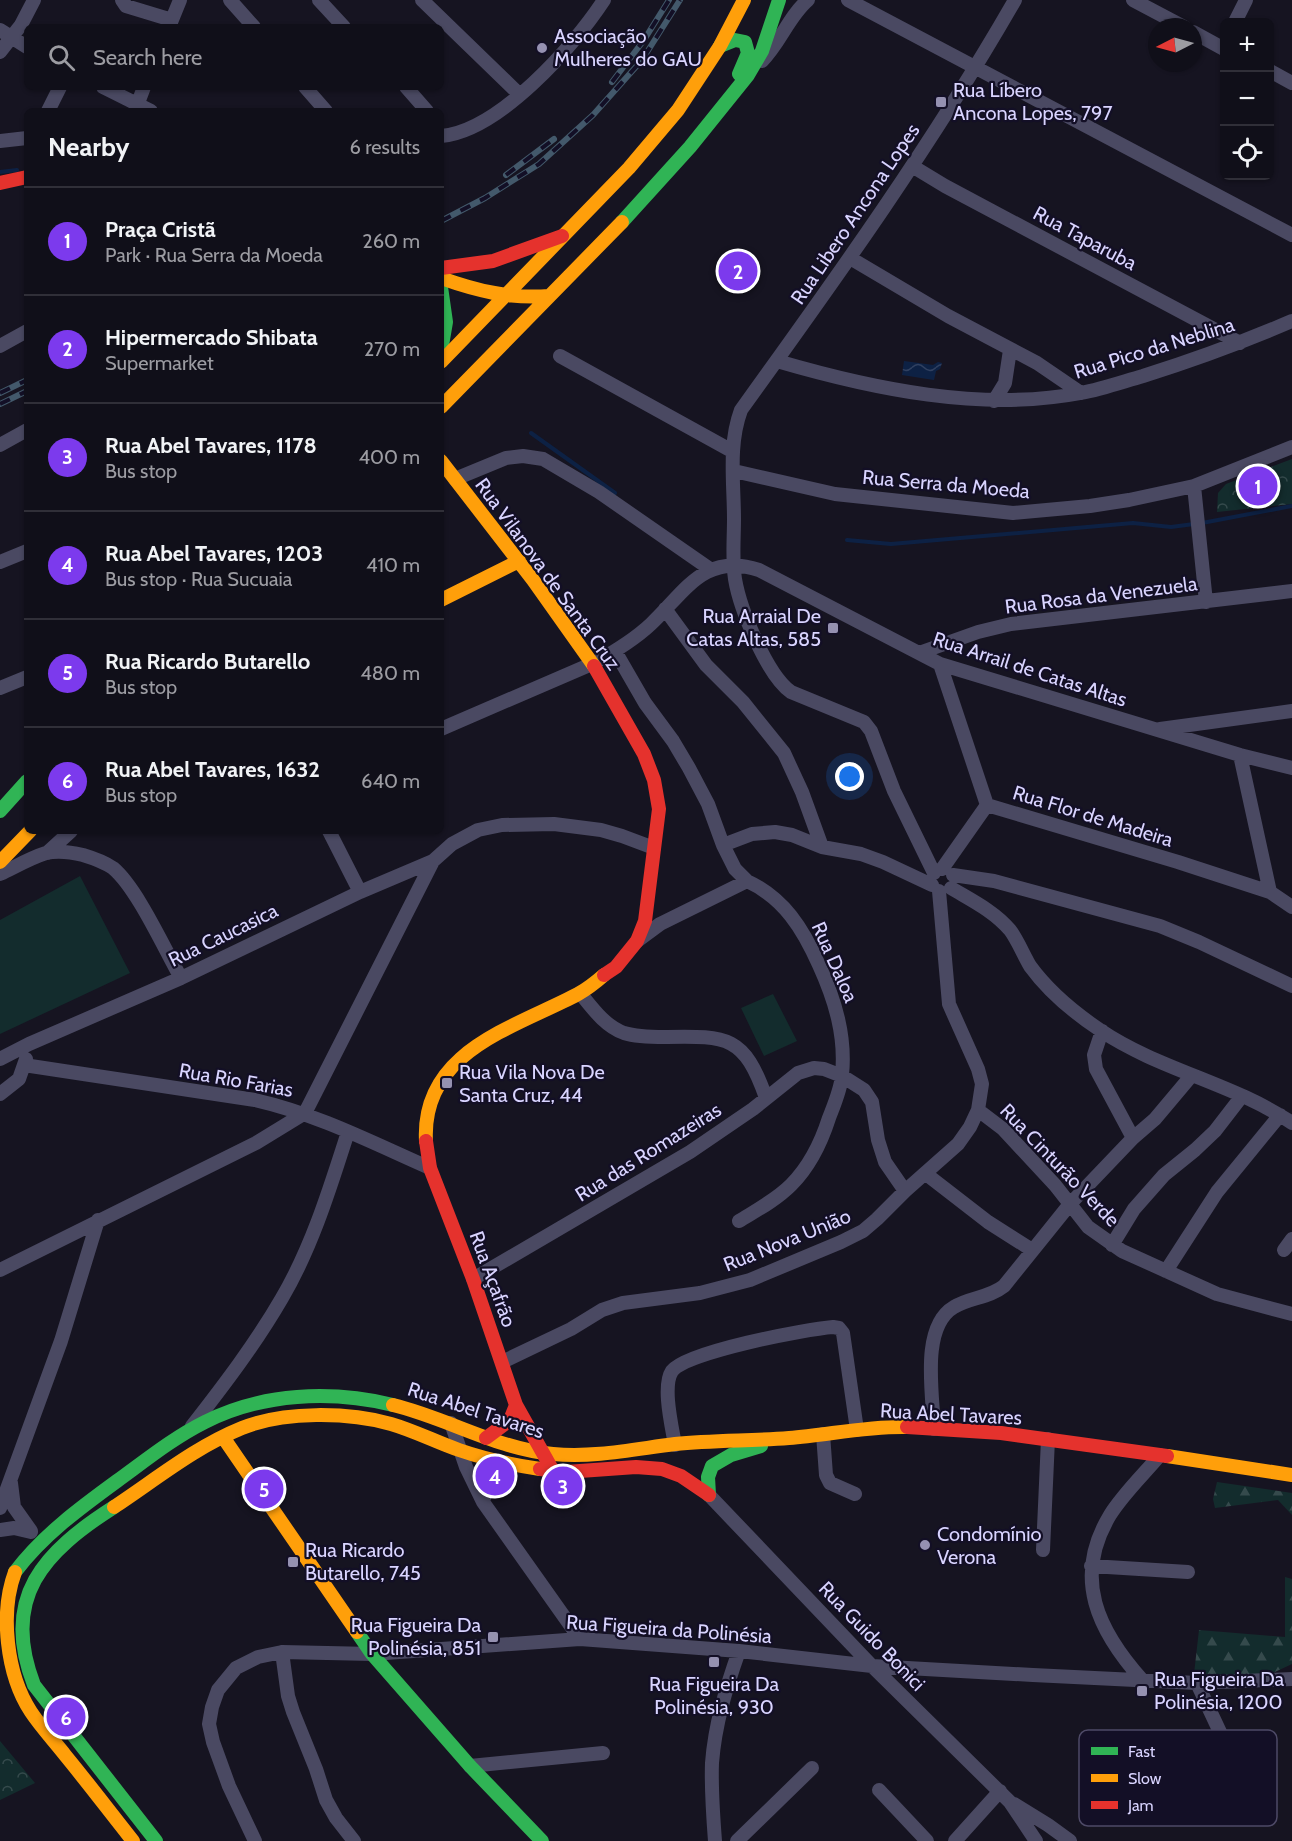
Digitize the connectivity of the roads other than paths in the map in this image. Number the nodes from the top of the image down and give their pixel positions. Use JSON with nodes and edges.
{"nodes":[{"id":1,"x":34,"y":0,"type":"edge"},
{"id":2,"x":122,"y":0,"type":"edge"},
{"id":3,"x":180,"y":0,"type":"edge"},
{"id":4,"x":230,"y":0,"type":"edge"},
{"id":5,"x":319,"y":0,"type":"edge"},
{"id":6,"x":422,"y":0,"type":"edge"},
{"id":7,"x":604,"y":0,"type":"edge"},
{"id":8,"x":744,"y":0,"type":"edge"},
{"id":9,"x":779,"y":0,"type":"edge"},
{"id":10,"x":808,"y":0,"type":"edge"},
{"id":11,"x":848,"y":0,"type":"edge"},
{"id":12,"x":1015,"y":0,"type":"edge"},
{"id":13,"x":1133,"y":0,"type":"edge"},
{"id":14,"x":1246,"y":0,"type":"edge"},
{"id":15,"x":1167,"y":18,"type":"edge"},
{"id":16,"x":1237,"y":18,"type":"edge"},
{"id":17,"x":170,"y":24,"type":"edge"},
{"id":18,"x":251,"y":24,"type":"edge"},
{"id":19,"x":341,"y":24,"type":"edge"},
{"id":20,"x":0,"y":30,"type":"edge"},
{"id":21,"x":1202,"y":36,"type":"edge"},
{"id":22,"x":11,"y":38,"type":"junction"},
{"id":23,"x":1220,"y":44,"type":"edge"},
{"id":24,"x":24,"y":45,"type":"edge"},
{"id":25,"x":720,"y":46,"type":"junction"},
{"id":26,"x":0,"y":52,"type":"edge"},
{"id":27,"x":976,"y":68,"type":"junction"},
{"id":28,"x":1271,"y":72,"type":"edge"},
{"id":29,"x":748,"y":75,"type":"junction"},
{"id":30,"x":1292,"y":83,"type":"edge"},
{"id":31,"x":58,"y":90,"type":"edge"},
{"id":32,"x":108,"y":90,"type":"edge"},
{"id":33,"x":143,"y":90,"type":"edge"},
{"id":34,"x":308,"y":90,"type":"edge"},
{"id":35,"x":409,"y":90,"type":"edge"},
{"id":36,"x":520,"y":95,"type":"junction"},
{"id":37,"x":136,"y":107,"type":"edge"},
{"id":38,"x":50,"y":108,"type":"edge"},
{"id":39,"x":323,"y":108,"type":"edge"},
{"id":40,"x":424,"y":108,"type":"edge"},
{"id":41,"x":720,"y":109,"type":"junction"},
{"id":42,"x":444,"y":133,"type":"edge"},
{"id":43,"x":24,"y":138,"type":"edge"},
{"id":44,"x":0,"y":141,"type":"edge"},
{"id":45,"x":912,"y":166,"type":"junction"},
{"id":46,"x":24,"y":178,"type":"edge"},
{"id":47,"x":0,"y":183,"type":"edge"},
{"id":48,"x":564,"y":235,"type":"junction"},
{"id":49,"x":1292,"y":235,"type":"edge"},
{"id":50,"x":850,"y":258,"type":"junction"},
{"id":51,"x":444,"y":268,"type":"edge"},
{"id":52,"x":444,"y":279,"type":"edge"},
{"id":53,"x":549,"y":296,"type":"junction"},
{"id":54,"x":506,"y":297,"type":"junction"},
{"id":55,"x":444,"y":308,"type":"edge"},
{"id":56,"x":1292,"y":321,"type":"edge"},
{"id":57,"x":24,"y":331,"type":"edge"},
{"id":58,"x":444,"y":334,"type":"edge"},
{"id":59,"x":1240,"y":343,"type":"junction"},
{"id":60,"x":0,"y":346,"type":"edge"},
{"id":61,"x":1010,"y":350,"type":"junction"},
{"id":62,"x":560,"y":356,"type":"dead end"},
{"id":63,"x":444,"y":359,"type":"edge"},
{"id":64,"x":777,"y":361,"type":"junction"},
{"id":65,"x":1081,"y":393,"type":"junction"},
{"id":66,"x":994,"y":401,"type":"junction"},
{"id":67,"x":444,"y":404,"type":"edge"},
{"id":68,"x":24,"y":432,"type":"edge"},
{"id":69,"x":0,"y":445,"type":"edge"},
{"id":70,"x":1292,"y":447,"type":"edge"},
{"id":71,"x":732,"y":451,"type":"junction"},
{"id":72,"x":444,"y":465,"type":"edge"},
{"id":73,"x":734,"y":471,"type":"junction"},
{"id":74,"x":455,"y":479,"type":"junction"},
{"id":75,"x":1195,"y":491,"type":"junction"},
{"id":76,"x":24,"y":552,"type":"edge"},
{"id":77,"x":519,"y":561,"type":"junction"},
{"id":78,"x":0,"y":562,"type":"edge"},
{"id":79,"x":734,"y":566,"type":"junction"},
{"id":80,"x":710,"y":569,"type":"junction"},
{"id":81,"x":1292,"y":591,"type":"edge"},
{"id":82,"x":1206,"y":597,"type":"junction"},
{"id":83,"x":444,"y":598,"type":"edge"},
{"id":84,"x":665,"y":609,"type":"junction"},
{"id":85,"x":615,"y":651,"type":"junction"},
{"id":86,"x":919,"y":653,"type":"junction"},
{"id":87,"x":594,"y":663,"type":"junction"},
{"id":88,"x":940,"y":664,"type":"junction"},
{"id":89,"x":24,"y":678,"type":"edge"},
{"id":90,"x":0,"y":688,"type":"edge"},
{"id":91,"x":1292,"y":711,"type":"edge"},
{"id":92,"x":444,"y":728,"type":"edge"},
{"id":93,"x":1155,"y":729,"type":"junction"},
{"id":94,"x":1240,"y":755,"type":"junction"},
{"id":95,"x":1292,"y":768,"type":"edge"},
{"id":96,"x":24,"y":784,"type":"edge"},
{"id":97,"x":987,"y":805,"type":"junction"},
{"id":98,"x":0,"y":811,"type":"edge"},
{"id":99,"x":27,"y":834,"type":"edge"},
{"id":100,"x":68,"y":834,"type":"edge"},
{"id":101,"x":331,"y":834,"type":"edge"},
{"id":102,"x":723,"y":845,"type":"junction"},
{"id":103,"x":822,"y":847,"type":"junction"},
{"id":104,"x":654,"y":848,"type":"junction"},
{"id":105,"x":47,"y":853,"type":"junction"},
{"id":106,"x":433,"y":861,"type":"junction"},
{"id":107,"x":0,"y":862,"type":"edge"},
{"id":108,"x":0,"y":874,"type":"edge"},
{"id":109,"x":942,"y":880,"type":"junction"},
{"id":110,"x":747,"y":881,"type":"junction"},
{"id":111,"x":360,"y":892,"type":"junction"},
{"id":112,"x":1270,"y":892,"type":"junction"},
{"id":113,"x":1292,"y":907,"type":"edge"},
{"id":114,"x":637,"y":941,"type":"junction"},
{"id":115,"x":181,"y":978,"type":"junction"},
{"id":116,"x":1292,"y":986,"type":"edge"},
{"id":117,"x":580,"y":993,"type":"junction"},
{"id":118,"x":1102,"y":1031,"type":"junction"},
{"id":119,"x":29,"y":1044,"type":"junction"},
{"id":120,"x":0,"y":1059,"type":"edge"},
{"id":121,"x":24,"y":1065,"type":"junction"},
{"id":122,"x":1192,"y":1075,"type":"junction"},
{"id":123,"x":842,"y":1076,"type":"junction"},
{"id":124,"x":0,"y":1094,"type":"edge"},
{"id":125,"x":1242,"y":1096,"type":"junction"},
{"id":126,"x":766,"y":1098,"type":"junction"},
{"id":127,"x":978,"y":1110,"type":"junction"},
{"id":128,"x":305,"y":1113,"type":"junction"},
{"id":129,"x":1286,"y":1119,"type":"edge"},
{"id":130,"x":348,"y":1132,"type":"junction"},
{"id":131,"x":1133,"y":1138,"type":"junction"},
{"id":132,"x":430,"y":1168,"type":"junction"},
{"id":133,"x":926,"y":1174,"type":"junction"},
{"id":134,"x":905,"y":1191,"type":"junction"},
{"id":135,"x":1070,"y":1204,"type":"junction"},
{"id":136,"x":99,"y":1220,"type":"junction"},
{"id":137,"x":739,"y":1221,"type":"dead end"},
{"id":138,"x":1112,"y":1245,"type":"junction"},
{"id":139,"x":1032,"y":1250,"type":"junction"},
{"id":140,"x":0,"y":1270,"type":"edge"},
{"id":141,"x":1166,"y":1271,"type":"junction"},
{"id":142,"x":473,"y":1279,"type":"junction"},
{"id":143,"x":1292,"y":1314,"type":"edge"},
{"id":144,"x":502,"y":1362,"type":"junction"},
{"id":145,"x":516,"y":1405,"type":"junction"},
{"id":146,"x":451,"y":1423,"type":"junction"},
{"id":147,"x":934,"y":1429,"type":"junction"},
{"id":148,"x":189,"y":1430,"type":"junction"},
{"id":149,"x":857,"y":1430,"type":"junction"},
{"id":150,"x":823,"y":1434,"type":"junction"},
{"id":151,"x":223,"y":1437,"type":"junction"},
{"id":152,"x":486,"y":1438,"type":"junction"},
{"id":153,"x":797,"y":1438,"type":"junction"},
{"id":154,"x":1048,"y":1439,"type":"junction"},
{"id":155,"x":675,"y":1445,"type":"junction"},
{"id":156,"x":459,"y":1449,"type":"junction"},
{"id":157,"x":543,"y":1453,"type":"junction"},
{"id":158,"x":1160,"y":1455,"type":"junction"},
{"id":159,"x":494,"y":1460,"type":"junction"},
{"id":160,"x":553,"y":1471,"type":"junction"},
{"id":161,"x":1292,"y":1475,"type":"edge"},
{"id":162,"x":11,"y":1478,"type":"junction"},
{"id":163,"x":855,"y":1494,"type":"dead end"},
{"id":164,"x":709,"y":1496,"type":"junction"},
{"id":165,"x":483,"y":1502,"type":"junction"},
{"id":166,"x":0,"y":1508,"type":"edge"},
{"id":167,"x":0,"y":1530,"type":"edge"},
{"id":168,"x":31,"y":1531,"type":"junction"},
{"id":169,"x":44,"y":1539,"type":"junction"},
{"id":170,"x":1043,"y":1550,"type":"dead end"},
{"id":171,"x":1091,"y":1566,"type":"junction"},
{"id":172,"x":1188,"y":1572,"type":"dead end"},
{"id":173,"x":3,"y":1586,"type":"edge"},
{"id":174,"x":27,"y":1592,"type":"junction"},
{"id":175,"x":580,"y":1639,"type":"junction"},
{"id":176,"x":739,"y":1651,"type":"junction"},
{"id":177,"x":282,"y":1652,"type":"junction"},
{"id":178,"x":372,"y":1654,"type":"junction"},
{"id":179,"x":872,"y":1666,"type":"junction"},
{"id":180,"x":1292,"y":1679,"type":"edge"},
{"id":181,"x":1143,"y":1681,"type":"junction"},
{"id":182,"x":1197,"y":1683,"type":"junction"},
{"id":183,"x":1219,"y":1730,"type":"edge"},
{"id":184,"x":603,"y":1753,"type":"dead end"},
{"id":185,"x":470,"y":1766,"type":"junction"},
{"id":186,"x":812,"y":1768,"type":"dead end"},
{"id":187,"x":879,"y":1790,"type":"dead end"},
{"id":188,"x":1000,"y":1791,"type":"junction"},
{"id":189,"x":1010,"y":1802,"type":"junction"},
{"id":190,"x":133,"y":1841,"type":"edge"},
{"id":191,"x":156,"y":1841,"type":"edge"},
{"id":192,"x":255,"y":1841,"type":"edge"},
{"id":193,"x":354,"y":1841,"type":"edge"},
{"id":194,"x":542,"y":1841,"type":"edge"},
{"id":195,"x":715,"y":1841,"type":"edge"},
{"id":196,"x":737,"y":1841,"type":"edge"},
{"id":197,"x":927,"y":1841,"type":"edge"},
{"id":198,"x":955,"y":1841,"type":"edge"},
{"id":199,"x":1036,"y":1841,"type":"edge"},
{"id":200,"x":1070,"y":1841,"type":"edge"}],
"edges":[{"from":1,"to":22,"type":"street"},
{"from":2,"to":17,"type":"street"},
{"from":3,"to":17,"type":"street"},
{"from":4,"to":18,"type":"street"},
{"from":5,"to":19,"type":"street"},
{"from":6,"to":36,"type":"street"},
{"from":7,"to":36,"type":"street"},
{"from":8,"to":25,"type":"street"},
{"from":9,"to":29,"type":"street"},
{"from":10,"to":29,"type":"street"},
{"from":11,"to":27,"type":"street"},
{"from":12,"to":27,"type":"street","name":"Rua Libero Ancona Lopes"},
{"from":13,"to":15,"type":"street"},
{"from":14,"to":16,"type":"street"},
{"from":20,"to":22,"type":"street"},
{"from":21,"to":23,"type":"street"},
{"from":22,"to":24,"type":"street"},
{"from":22,"to":26,"type":"street"},
{"from":25,"to":41,"type":"street"},
{"from":25,"to":48,"type":"street"},
{"from":27,"to":45,"type":"street","name":"Rua Libero Ancona Lopes"},
{"from":27,"to":49,"type":"street"},
{"from":28,"to":30,"type":"street"},
{"from":29,"to":41,"type":"street"},
{"from":31,"to":38,"type":"street"},
{"from":32,"to":37,"type":"street"},
{"from":33,"to":37,"type":"street"},
{"from":34,"to":39,"type":"street"},
{"from":35,"to":40,"type":"street"},
{"from":36,"to":42,"type":"street"},
{"from":41,"to":53,"type":"street"},
{"from":43,"to":44,"type":"street"},
{"from":45,"to":50,"type":"street","name":"Rua Libero Ancona Lopes"},
{"from":45,"to":59,"type":"street","name":"Rua Taparuba"},
{"from":46,"to":47,"type":"street"},
{"from":48,"to":51,"type":"street"},
{"from":48,"to":54,"type":"street"},
{"from":50,"to":61,"type":"street"},
{"from":50,"to":64,"type":"street","name":"Rua Libero Ancona Lopes"},
{"from":52,"to":54,"type":"street"},
{"from":53,"to":54,"type":"street"},
{"from":53,"to":67,"type":"street"},
{"from":54,"to":63,"type":"street"},
{"from":55,"to":58,"type":"street"},
{"from":56,"to":59,"type":"street","name":"Rua Pico da Neblina"},
{"from":57,"to":60,"type":"street"},
{"from":59,"to":65,"type":"street","name":"Rua Pico da Neblina"},
{"from":61,"to":65,"type":"street"},
{"from":61,"to":66,"type":"street"},
{"from":62,"to":71,"type":"street"},
{"from":64,"to":66,"type":"street","name":"Rua Pico da Neblina"},
{"from":64,"to":71,"type":"street","name":"Rua Libero Ancona Lopes"},
{"from":65,"to":66,"type":"street","name":"Rua Pico da Neblina"},
{"from":68,"to":69,"type":"street"},
{"from":70,"to":75,"type":"street","name":"Rua Serra da Moeda"},
{"from":71,"to":73,"type":"street","name":"Rua Libero Ancona Lopes"},
{"from":72,"to":74,"type":"street","name":"Rua Vilanova de Santa Cruz"},
{"from":73,"to":75,"type":"street","name":"Rua Serra da Moeda"},
{"from":73,"to":79,"type":"street","name":"Rua Libero Ancona Lopes"},
{"from":74,"to":77,"type":"street","name":"Rua Vilanova de Santa Cruz"},
{"from":74,"to":80,"type":"street"},
{"from":75,"to":82,"type":"street"},
{"from":76,"to":78,"type":"street"},
{"from":77,"to":83,"type":"street"},
{"from":77,"to":87,"type":"street","name":"Rua Vilanova de Santa Cruz"},
{"from":79,"to":80,"type":"street","name":"Rua Arrail de Catas Altas"},
{"from":79,"to":86,"type":"street","name":"Rua Arrail de Catas Altas"},
{"from":79,"to":109,"type":"street","name":"Rua Cinturão Verde"},
{"from":80,"to":84,"type":"street"},
{"from":81,"to":82,"type":"street","name":"Rua Rosa da Venezuela"},
{"from":82,"to":86,"type":"street","name":"Rua Rosa da Venezuela"},
{"from":84,"to":85,"type":"street"},
{"from":84,"to":103,"type":"street"},
{"from":85,"to":87,"type":"street"},
{"from":85,"to":102,"type":"street","name":"Rua Daloa"},
{"from":86,"to":88,"type":"street","name":"Rua Arrail de Catas Altas"},
{"from":87,"to":92,"type":"street"},
{"from":87,"to":104,"type":"street","name":"Rua Vilanova de Santa Cruz"},
{"from":88,"to":93,"type":"street","name":"Rua Arrail de Catas Altas"},
{"from":88,"to":97,"type":"street","name":"Rua Flor de Madeira"},
{"from":89,"to":90,"type":"street"},
{"from":91,"to":93,"type":"street"},
{"from":93,"to":94,"type":"street","name":"Rua Arrail de Catas Altas"},
{"from":94,"to":95,"type":"street","name":"Rua Arrail de Catas Altas"},
{"from":94,"to":112,"type":"street"},
{"from":96,"to":98,"type":"street"},
{"from":97,"to":109,"type":"street"},
{"from":97,"to":112,"type":"street","name":"Rua Flor de Madeira"},
{"from":99,"to":107,"type":"street"},
{"from":100,"to":105,"type":"street"},
{"from":101,"to":111,"type":"street"},
{"from":102,"to":103,"type":"street"},
{"from":102,"to":110,"type":"street","name":"Rua Daloa"},
{"from":103,"to":109,"type":"street"},
{"from":104,"to":106,"type":"street"},
{"from":104,"to":114,"type":"street","name":"Rua Vilanova de Santa Cruz"},
{"from":105,"to":108,"type":"street"},
{"from":105,"to":115,"type":"street"},
{"from":106,"to":111,"type":"street","name":"Rua Caucasica"},
{"from":106,"to":128,"type":"street"},
{"from":109,"to":116,"type":"street"},
{"from":109,"to":118,"type":"street"},
{"from":109,"to":127,"type":"street","name":"Rua Cinturão Verde"},
{"from":110,"to":114,"type":"street"},
{"from":110,"to":123,"type":"street","name":"Rua Daloa"},
{"from":111,"to":115,"type":"street","name":"Rua Caucasica"},
{"from":112,"to":113,"type":"street","name":"Rua Flor de Madeira"},
{"from":114,"to":117,"type":"street","name":"Rua Vilanova de Santa Cruz"},
{"from":115,"to":119,"type":"street","name":"Rua Caucasica"},
{"from":117,"to":126,"type":"street"},
{"from":117,"to":132,"type":"street","name":"Rua Vilanova de Santa Cruz"},
{"from":118,"to":122,"type":"street"},
{"from":118,"to":131,"type":"street"},
{"from":119,"to":120,"type":"street","name":"Rua Caucasica"},
{"from":119,"to":121,"type":"street"},
{"from":121,"to":124,"type":"street"},
{"from":121,"to":128,"type":"street","name":"Rua Rio Farias"},
{"from":122,"to":125,"type":"street"},
{"from":122,"to":131,"type":"street"},
{"from":123,"to":126,"type":"street","name":"Rua das Romazeiras"},
{"from":123,"to":134,"type":"street"},
{"from":123,"to":137,"type":"street","name":"Rua Daloa"},
{"from":125,"to":129,"type":"street"},
{"from":125,"to":138,"type":"street"},
{"from":126,"to":142,"type":"street","name":"Rua das Romazeiras"},
{"from":127,"to":133,"type":"street","name":"Rua Nova União"},
{"from":127,"to":135,"type":"street","name":"Rua Cinturão Verde"},
{"from":128,"to":130,"type":"street","name":"Rua Rio Farias"},
{"from":128,"to":136,"type":"street"},
{"from":129,"to":141,"type":"street"},
{"from":130,"to":132,"type":"street","name":"Rua Rio Farias"},
{"from":130,"to":148,"type":"street"},
{"from":131,"to":135,"type":"street"},
{"from":132,"to":142,"type":"street","name":"Rua Açafrão"},
{"from":133,"to":134,"type":"street","name":"Rua Nova União"},
{"from":133,"to":139,"type":"street"},
{"from":134,"to":144,"type":"street","name":"Rua Nova União"},
{"from":135,"to":138,"type":"street","name":"Rua Cinturão Verde"},
{"from":135,"to":139,"type":"street"},
{"from":136,"to":140,"type":"street"},
{"from":136,"to":162,"type":"street"},
{"from":138,"to":141,"type":"street","name":"Rua Cinturão Verde"},
{"from":139,"to":147,"type":"street"},
{"from":141,"to":143,"type":"street","name":"Rua Cinturão Verde"},
{"from":142,"to":144,"type":"street","name":"Rua Açafrão"},
{"from":144,"to":145,"type":"street","name":"Rua Açafrão"},
{"from":145,"to":152,"type":"street"},
{"from":145,"to":157,"type":"street","name":"Rua Açafrão"},
{"from":146,"to":148,"type":"street","name":"Rua Abel Tavares"},
{"from":146,"to":152,"type":"street","name":"Rua Abel Tavares"},
{"from":146,"to":156,"type":"street"},
{"from":147,"to":149,"type":"street","name":"Rua Abel Tavares"},
{"from":147,"to":154,"type":"street","name":"Rua Abel Tavares"},
{"from":148,"to":169,"type":"street","name":"Rua Abel Tavares"},
{"from":149,"to":150,"type":"street","name":"Rua Abel Tavares"},
{"from":149,"to":155,"type":"street"},
{"from":150,"to":153,"type":"street","name":"Rua Abel Tavares"},
{"from":150,"to":163,"type":"street"},
{"from":151,"to":156,"type":"street","name":"Rua Abel Tavares"},
{"from":151,"to":174,"type":"street","name":"Rua Abel Tavares"},
{"from":151,"to":178,"type":"street"},
{"from":152,"to":157,"type":"street","name":"Rua Abel Tavares"},
{"from":153,"to":155,"type":"street","name":"Rua Abel Tavares"},
{"from":153,"to":164,"type":"street"},
{"from":154,"to":158,"type":"street","name":"Rua Abel Tavares"},
{"from":154,"to":170,"type":"street"},
{"from":155,"to":157,"type":"street","name":"Rua Abel Tavares"},
{"from":156,"to":159,"type":"street","name":"Rua Abel Tavares"},
{"from":156,"to":165,"type":"street"},
{"from":157,"to":160,"type":"street","name":"Rua Açafrão"},
{"from":158,"to":161,"type":"street","name":"Rua Abel Tavares"},
{"from":158,"to":171,"type":"street"},
{"from":159,"to":160,"type":"street","name":"Rua Abel Tavares"},
{"from":159,"to":165,"type":"street"},
{"from":160,"to":164,"type":"street","name":"Rua Abel Tavares"},
{"from":162,"to":166,"type":"street"},
{"from":162,"to":168,"type":"street"},
{"from":164,"to":179,"type":"street","name":"Rua Guido Bonici"},
{"from":165,"to":175,"type":"street"},
{"from":167,"to":168,"type":"street"},
{"from":168,"to":169,"type":"street"},
{"from":169,"to":173,"type":"street","name":"Rua Abel Tavares"},
{"from":171,"to":172,"type":"street"},
{"from":171,"to":181,"type":"street"},
{"from":173,"to":174,"type":"street"},
{"from":173,"to":190,"type":"street","name":"Rua Abel Tavares"},
{"from":174,"to":191,"type":"street","name":"Rua Abel Tavares"},
{"from":175,"to":176,"type":"street","name":"Rua Figueira da Polinésia"},
{"from":175,"to":178,"type":"street","name":"Rua Figueira da Polinésia"},
{"from":176,"to":179,"type":"street","name":"Rua Figueira da Polinésia"},
{"from":176,"to":195,"type":"street"},
{"from":177,"to":178,"type":"street","name":"Rua Figueira da Polinésia"},
{"from":177,"to":192,"type":"street","name":"Rua Figueira da Polinésia"},
{"from":177,"to":193,"type":"street"},
{"from":178,"to":185,"type":"street"},
{"from":179,"to":181,"type":"street","name":"Rua Figueira da Polinésia"},
{"from":179,"to":188,"type":"street","name":"Rua Guido Bonici"},
{"from":180,"to":182,"type":"street","name":"Rua Figueira da Polinésia"},
{"from":181,"to":182,"type":"street","name":"Rua Figueira da Polinésia"},
{"from":182,"to":183,"type":"street"},
{"from":184,"to":185,"type":"street"},
{"from":185,"to":194,"type":"street"},
{"from":186,"to":196,"type":"street"},
{"from":187,"to":197,"type":"street"},
{"from":188,"to":189,"type":"street","name":"Rua Guido Bonici"},
{"from":188,"to":198,"type":"street"},
{"from":189,"to":199,"type":"street","name":"Rua Guido Bonici"},
{"from":189,"to":200,"type":"street","name":"Rua Guido Bonici"}]}
